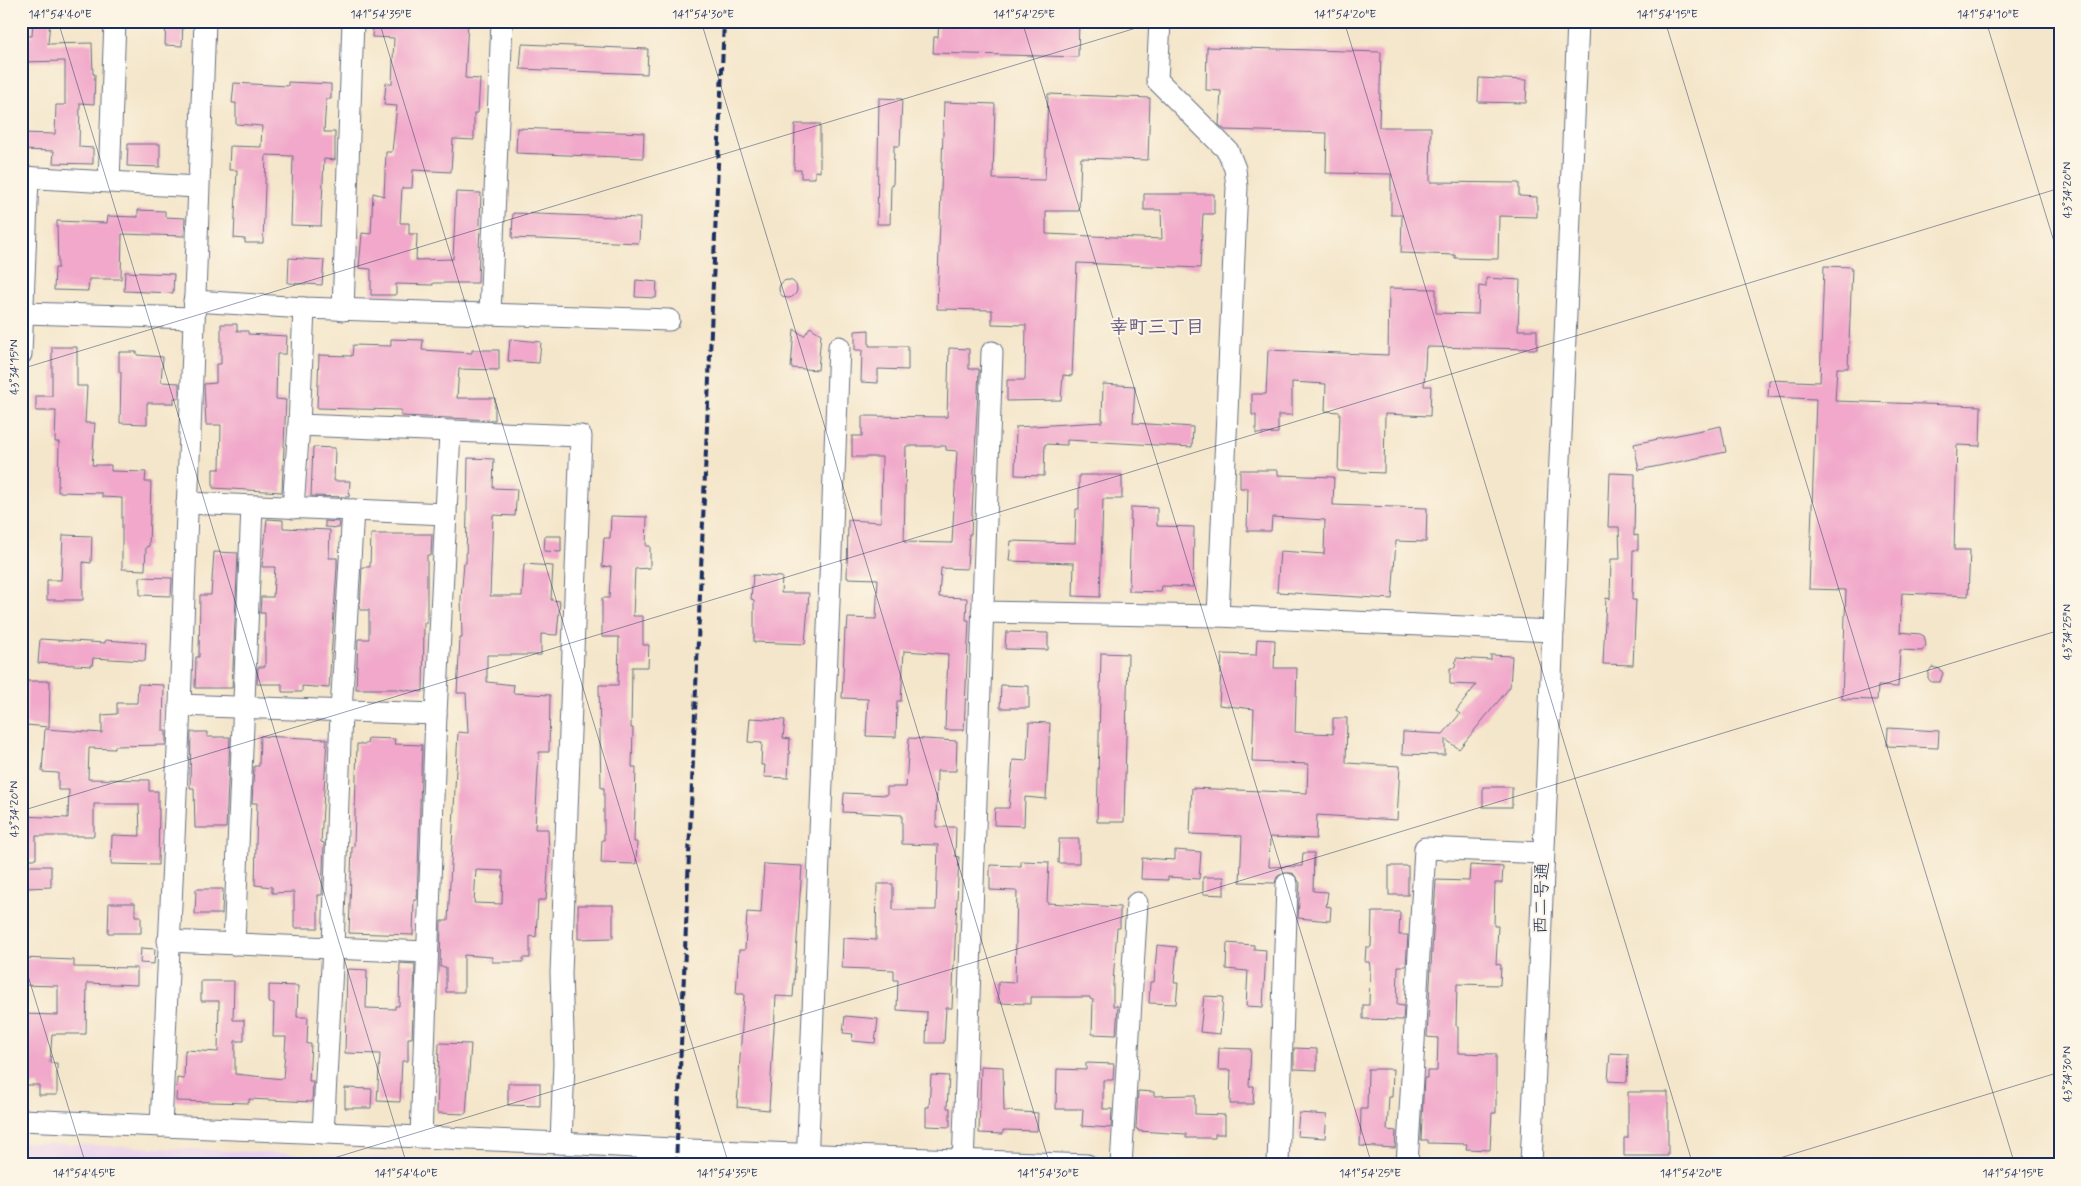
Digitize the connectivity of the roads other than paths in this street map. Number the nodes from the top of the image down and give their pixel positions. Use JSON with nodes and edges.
{"nodes":[{"id":1,"x":114,"y":21,"type":"edge"},
{"id":2,"x":205,"y":21,"type":"edge"},
{"id":3,"x":353,"y":21,"type":"edge"},
{"id":4,"x":502,"y":21,"type":"edge"},
{"id":5,"x":1160,"y":21,"type":"edge"},
{"id":6,"x":1578,"y":21,"type":"edge"},
{"id":7,"x":25,"y":177,"type":"edge"},
{"id":8,"x":109,"y":181,"type":"junction"},
{"id":9,"x":198,"y":187,"type":"junction"},
{"id":10,"x":22,"y":308,"type":"edge"},
{"id":11,"x":304,"y":308,"type":"junction"},
{"id":12,"x":194,"y":310,"type":"junction"},
{"id":13,"x":343,"y":310,"type":"junction"},
{"id":14,"x":490,"y":314,"type":"junction"},
{"id":15,"x":669,"y":320,"type":"dead end"},
{"id":16,"x":839,"y":347,"type":"dead end"},
{"id":17,"x":992,"y":352,"type":"dead end"},
{"id":18,"x":21,"y":354,"type":"edge"},
{"id":19,"x":299,"y":425,"type":"junction"},
{"id":20,"x":450,"y":432,"type":"junction"},
{"id":21,"x":187,"y":503,"type":"junction"},
{"id":22,"x":252,"y":506,"type":"junction"},
{"id":23,"x":292,"y":508,"type":"junction"},
{"id":24,"x":353,"y":510,"type":"junction"},
{"id":25,"x":446,"y":514,"type":"junction"},
{"id":26,"x":982,"y":612,"type":"junction"},
{"id":27,"x":1218,"y":616,"type":"junction"},
{"id":28,"x":1553,"y":631,"type":"junction"},
{"id":29,"x":180,"y":705,"type":"junction"},
{"id":30,"x":245,"y":707,"type":"junction"},
{"id":31,"x":341,"y":711,"type":"junction"},
{"id":32,"x":436,"y":714,"type":"junction"},
{"id":33,"x":1543,"y":853,"type":"junction"},
{"id":34,"x":1287,"y":884,"type":"dead end"},
{"id":35,"x":1137,"y":903,"type":"dead end"},
{"id":36,"x":168,"y":941,"type":"junction"},
{"id":37,"x":234,"y":944,"type":"junction"},
{"id":38,"x":332,"y":948,"type":"junction"},
{"id":39,"x":427,"y":952,"type":"junction"},
{"id":40,"x":21,"y":1120,"type":"edge"},
{"id":41,"x":160,"y":1126,"type":"junction"},
{"id":42,"x":323,"y":1133,"type":"junction"},
{"id":43,"x":421,"y":1137,"type":"junction"},
{"id":44,"x":561,"y":1143,"type":"junction"},
{"id":45,"x":807,"y":1159,"type":"edge"},
{"id":46,"x":963,"y":1162,"type":"edge"},
{"id":47,"x":1087,"y":1165,"type":"edge"},
{"id":48,"x":1122,"y":1165,"type":"edge"},
{"id":49,"x":1278,"y":1165,"type":"edge"},
{"id":50,"x":1406,"y":1165,"type":"edge"},
{"id":51,"x":1531,"y":1165,"type":"edge"}],
"edges":[{"from":1,"to":8,"type":"street"},
{"from":2,"to":9,"type":"street"},
{"from":3,"to":13,"type":"street"},
{"from":4,"to":14,"type":"street"},
{"from":5,"to":27,"type":"street"},
{"from":6,"to":28,"type":"street","name":"西二号通"},
{"from":7,"to":8,"type":"street"},
{"from":7,"to":10,"type":"street"},
{"from":8,"to":9,"type":"street"},
{"from":9,"to":12,"type":"street"},
{"from":10,"to":12,"type":"street"},
{"from":10,"to":18,"type":"street"},
{"from":11,"to":12,"type":"street"},
{"from":11,"to":13,"type":"street"},
{"from":11,"to":19,"type":"street"},
{"from":12,"to":21,"type":"street"},
{"from":13,"to":14,"type":"street"},
{"from":14,"to":15,"type":"street"},
{"from":16,"to":45,"type":"street"},
{"from":17,"to":26,"type":"street"},
{"from":19,"to":20,"type":"street"},
{"from":19,"to":23,"type":"street"},
{"from":20,"to":25,"type":"street"},
{"from":20,"to":44,"type":"street"},
{"from":21,"to":22,"type":"street"},
{"from":21,"to":29,"type":"street"},
{"from":22,"to":23,"type":"street"},
{"from":22,"to":30,"type":"street"},
{"from":23,"to":24,"type":"street"},
{"from":24,"to":25,"type":"street"},
{"from":24,"to":31,"type":"street"},
{"from":25,"to":32,"type":"street"},
{"from":26,"to":27,"type":"street"},
{"from":26,"to":46,"type":"street"},
{"from":27,"to":28,"type":"street"},
{"from":28,"to":33,"type":"street","name":"西二号通"},
{"from":29,"to":30,"type":"street"},
{"from":29,"to":36,"type":"street"},
{"from":30,"to":31,"type":"street"},
{"from":30,"to":37,"type":"street"},
{"from":31,"to":32,"type":"street"},
{"from":31,"to":38,"type":"street"},
{"from":32,"to":39,"type":"street"},
{"from":33,"to":50,"type":"street"},
{"from":33,"to":51,"type":"street","name":"西二号通"},
{"from":34,"to":49,"type":"street"},
{"from":35,"to":48,"type":"street"},
{"from":36,"to":37,"type":"street"},
{"from":36,"to":41,"type":"street"},
{"from":37,"to":38,"type":"street"},
{"from":38,"to":39,"type":"street"},
{"from":38,"to":42,"type":"street"},
{"from":39,"to":43,"type":"street"},
{"from":40,"to":41,"type":"street"},
{"from":41,"to":42,"type":"street"},
{"from":42,"to":43,"type":"street"},
{"from":43,"to":44,"type":"street"},
{"from":44,"to":45,"type":"street"},
{"from":45,"to":46,"type":"street"},
{"from":46,"to":47,"type":"street"}]}
